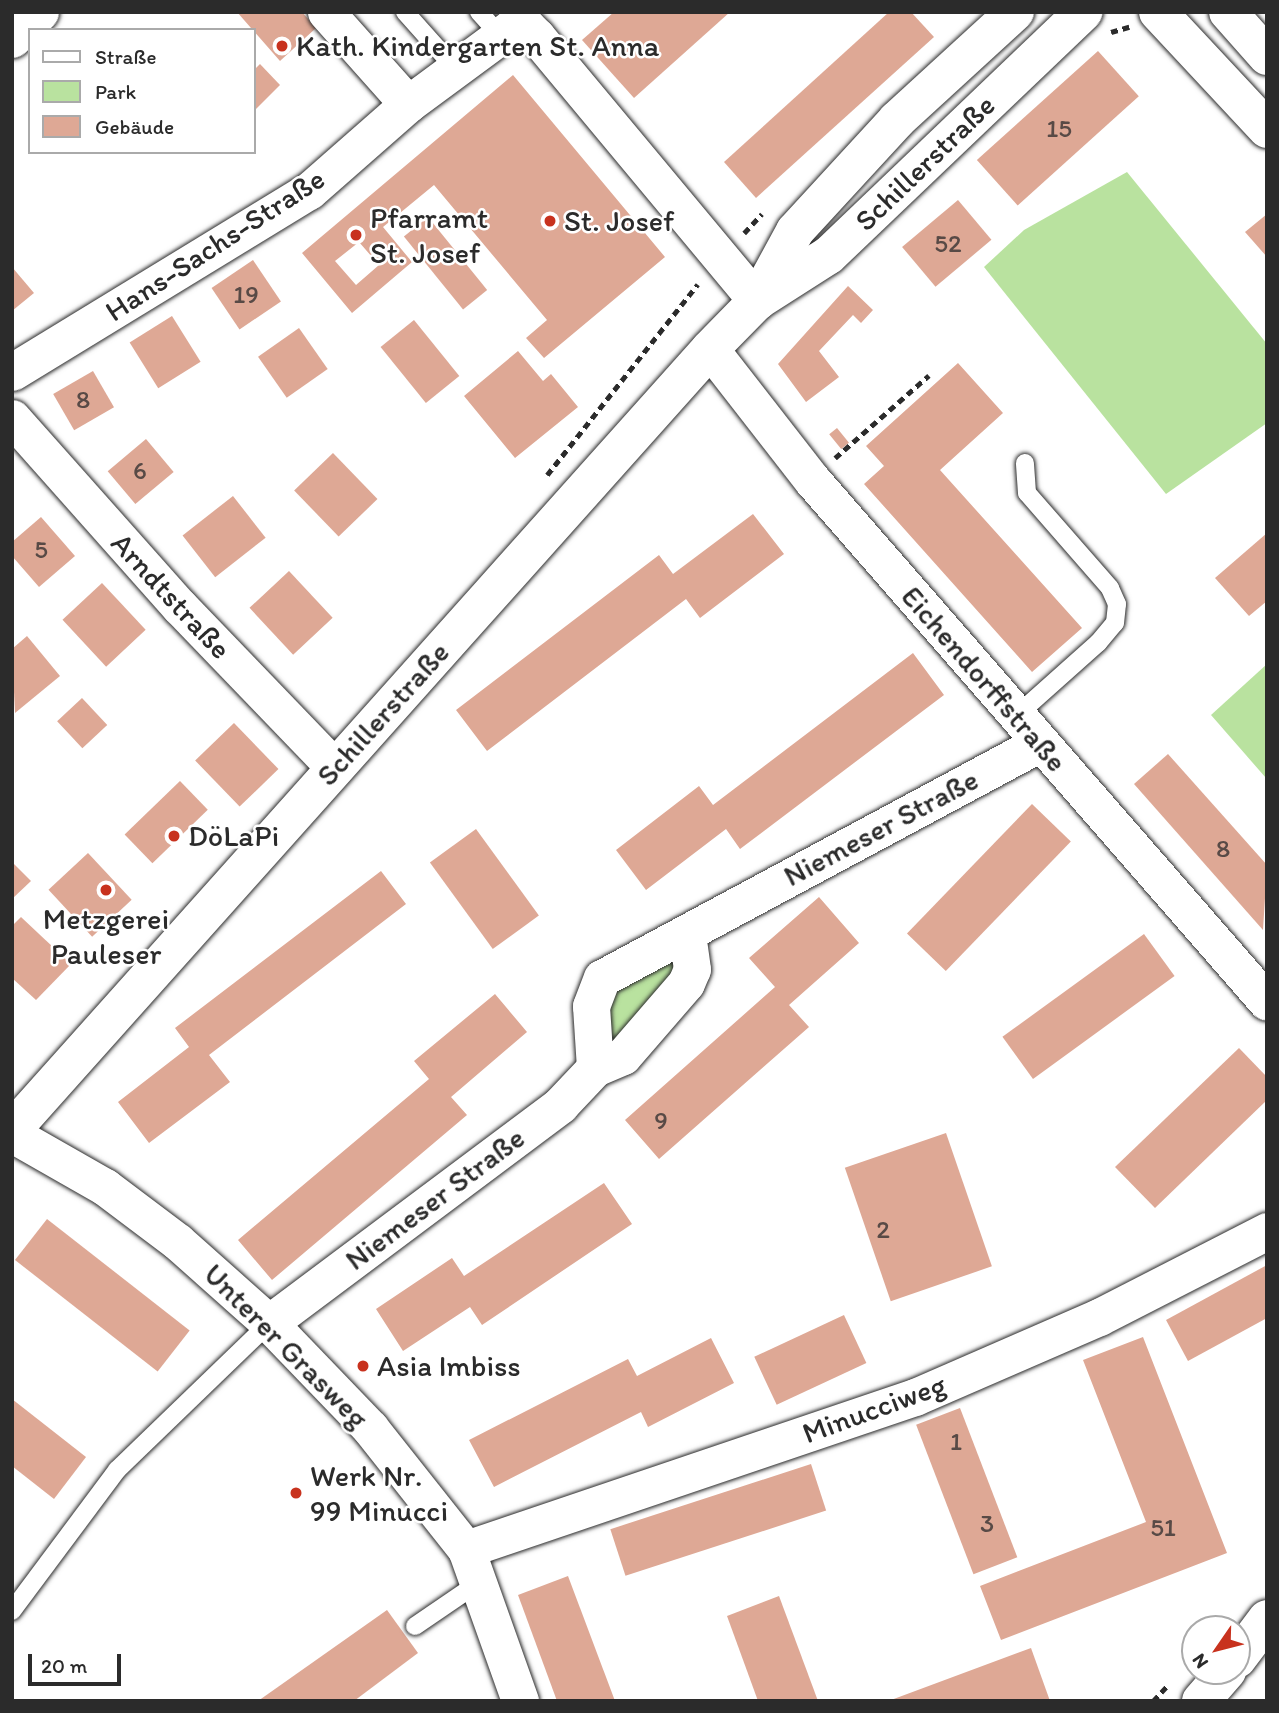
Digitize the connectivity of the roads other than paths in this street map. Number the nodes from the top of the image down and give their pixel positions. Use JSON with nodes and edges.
{"nodes":[{"id":1,"x":40,"y":12,"type":"edge"},
{"id":2,"x":326,"y":12,"type":"edge"},
{"id":3,"x":405,"y":12,"type":"edge"},
{"id":4,"x":1015,"y":12,"type":"edge"},
{"id":5,"x":1228,"y":12,"type":"edge"},
{"id":6,"x":1143,"y":20,"type":"edge"},
{"id":7,"x":1096,"y":22,"type":"edge"},
{"id":8,"x":489,"y":23,"type":"edge"},
{"id":9,"x":12,"y":39,"type":"edge"},
{"id":10,"x":1267,"y":56,"type":"edge"},
{"id":11,"x":454,"y":67,"type":"junction"},
{"id":12,"x":408,"y":104,"type":"junction"},
{"id":13,"x":1267,"y":129,"type":"edge"},
{"id":14,"x":757,"y":301,"type":"junction"},
{"id":15,"x":710,"y":349,"type":"junction"},
{"id":16,"x":12,"y":372,"type":"edge"},
{"id":17,"x":12,"y":418,"type":"edge"},
{"id":18,"x":1025,"y":463,"type":"dead end"},
{"id":19,"x":1016,"y":716,"type":"junction"},
{"id":20,"x":1040,"y":744,"type":"junction"},
{"id":21,"x":335,"y":768,"type":"junction"},
{"id":22,"x":687,"y":934,"type":"junction"},
{"id":23,"x":1267,"y":1002,"type":"edge"},
{"id":24,"x":595,"y":1068,"type":"junction"},
{"id":25,"x":12,"y":1132,"type":"edge"},
{"id":26,"x":1267,"y":1231,"type":"edge"},
{"id":27,"x":269,"y":1323,"type":"junction"},
{"id":28,"x":466,"y":1549,"type":"junction"},
{"id":29,"x":478,"y":1583,"type":"junction"},
{"id":30,"x":12,"y":1611,"type":"edge"},
{"id":31,"x":1267,"y":1619,"type":"edge"},
{"id":32,"x":415,"y":1626,"type":"dead end"},
{"id":33,"x":1251,"y":1640,"type":"edge"},
{"id":34,"x":1215,"y":1685,"type":"edge"},
{"id":35,"x":520,"y":1701,"type":"edge"},
{"id":36,"x":1201,"y":1701,"type":"edge"}],
"edges":[{"from":1,"to":9,"type":"street"},
{"from":2,"to":12,"type":"street"},
{"from":3,"to":11,"type":"lane"},
{"from":4,"to":14,"type":"main road","name":"Schillerstraße"},
{"from":5,"to":10,"type":"main road"},
{"from":6,"to":13,"type":"main road"},
{"from":7,"to":14,"type":"main road","name":"Schillerstraße"},
{"from":8,"to":11,"type":"street"},
{"from":8,"to":14,"type":"street"},
{"from":11,"to":12,"type":"street"},
{"from":12,"to":16,"type":"street","name":"Hans-Sachs-Straße"},
{"from":14,"to":15,"type":"main road","name":"Schillerstraße"},
{"from":15,"to":19,"type":"street","name":"Eichendorffstraße"},
{"from":15,"to":21,"type":"main road","name":"Schillerstraße"},
{"from":17,"to":21,"type":"street","name":"Arndtstraße"},
{"from":18,"to":19,"type":"lane"},
{"from":19,"to":20,"type":"street","name":"Eichendorffstraße"},
{"from":20,"to":22,"type":"street","name":"Niemeser Straße"},
{"from":20,"to":23,"type":"street","name":"Eichendorffstraße"},
{"from":21,"to":25,"type":"main road","name":"Schillerstraße"},
{"from":22,"to":24,"type":"street","name":"Niemeser Straße"},
{"from":22,"to":24,"type":"street","name":"Niemeser Straße"},
{"from":24,"to":27,"type":"street","name":"Niemeser Straße"},
{"from":25,"to":27,"type":"street","name":"Unterer Grasweg"},
{"from":26,"to":28,"type":"street","name":"Minucciweg"},
{"from":27,"to":28,"type":"street","name":"Unterer Grasweg"},
{"from":27,"to":30,"type":"lane"},
{"from":28,"to":29,"type":"street","name":"Unterer Grasweg"},
{"from":29,"to":32,"type":"lane"},
{"from":29,"to":35,"type":"street","name":"Unterer Grasweg"},
{"from":31,"to":33,"type":"main road"},
{"from":34,"to":36,"type":"main road"}]}
